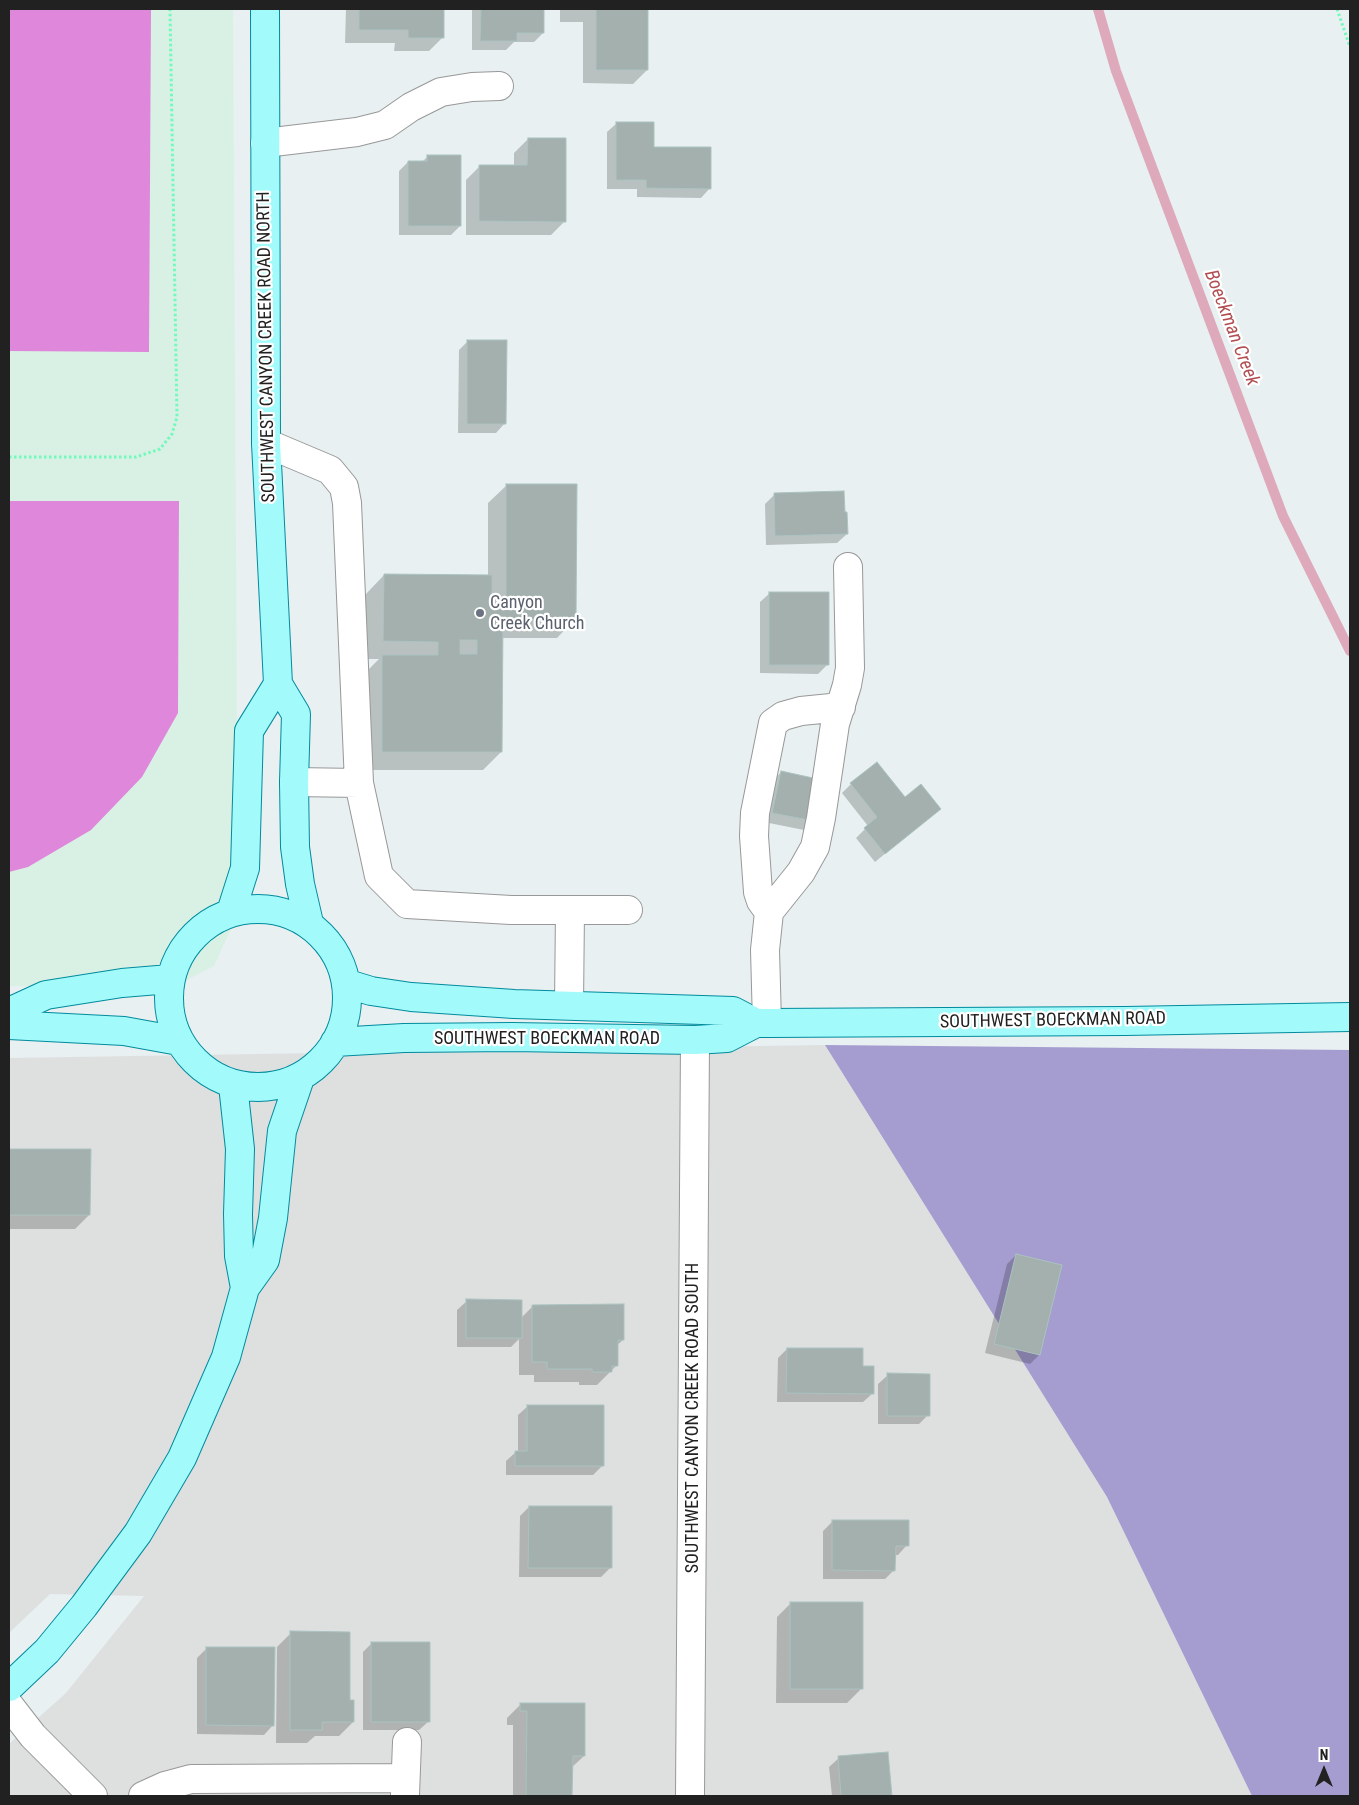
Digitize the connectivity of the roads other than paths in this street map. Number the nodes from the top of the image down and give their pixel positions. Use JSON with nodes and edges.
{"nodes":[{"id":1,"x":265,"y":9,"type":"edge"},
{"id":2,"x":499,"y":86,"type":"dead end"},
{"id":3,"x":265,"y":143,"type":"junction"},
{"id":4,"x":266,"y":443,"type":"junction"},
{"id":5,"x":848,"y":567,"type":"dead end"},
{"id":6,"x":278,"y":684,"type":"junction"},
{"id":7,"x":840,"y":707,"type":"junction"},
{"id":8,"x":294,"y":782,"type":"junction"},
{"id":9,"x":359,"y":782,"type":"junction"},
{"id":10,"x":570,"y":910,"type":"junction"},
{"id":11,"x":628,"y":910,"type":"dead end"},
{"id":12,"x":231,"y":912,"type":"junction"},
{"id":13,"x":769,"y":912,"type":"junction"},
{"id":14,"x":309,"y":923,"type":"junction"},
{"id":15,"x":170,"y":979,"type":"junction"},
{"id":16,"x":348,"y":984,"type":"junction"},
{"id":17,"x":569,"y":1005,"type":"junction"},
{"id":18,"x":9,"y":1012,"type":"edge"},
{"id":19,"x":1350,"y":1017,"type":"edge"},
{"id":20,"x":762,"y":1023,"type":"junction"},
{"id":21,"x":9,"y":1025,"type":"edge"},
{"id":22,"x":695,"y":1040,"type":"junction"},
{"id":23,"x":179,"y":1041,"type":"junction"},
{"id":24,"x":335,"y":1042,"type":"junction"},
{"id":25,"x":300,"y":1078,"type":"junction"},
{"id":26,"x":234,"y":1085,"type":"junction"},
{"id":27,"x":244,"y":1288,"type":"junction"},
{"id":28,"x":9,"y":1686,"type":"edge"},
{"id":29,"x":9,"y":1705,"type":"edge"},
{"id":30,"x":407,"y":1742,"type":"dead end"},
{"id":31,"x":405,"y":1787,"type":"edge"},
{"id":32,"x":93,"y":1796,"type":"edge"},
{"id":33,"x":143,"y":1796,"type":"edge"},
{"id":34,"x":690,"y":1796,"type":"edge"}],
"edges":[{"from":1,"to":3,"type":"main road","name":"SOUTHWEST CANYON CREEK ROAD NORTH"},
{"from":2,"to":3,"type":"street"},
{"from":3,"to":4,"type":"main road","name":"SOUTHWEST CANYON CREEK ROAD NORTH"},
{"from":4,"to":6,"type":"main road","name":"SOUTHWEST CANYON CREEK ROAD NORTH"},
{"from":4,"to":9,"type":"street"},
{"from":5,"to":7,"type":"street"},
{"from":6,"to":8,"type":"main road","name":"SOUTHWEST CANYON CREEK ROAD NORTH"},
{"from":6,"to":12,"type":"main road"},
{"from":7,"to":13,"type":"street"},
{"from":7,"to":13,"type":"street"},
{"from":8,"to":9,"type":"street"},
{"from":8,"to":14,"type":"main road","name":"SOUTHWEST CANYON CREEK ROAD NORTH"},
{"from":9,"to":10,"type":"street"},
{"from":10,"to":11,"type":"street"},
{"from":10,"to":17,"type":"street"},
{"from":12,"to":14,"type":"main road"},
{"from":12,"to":15,"type":"main road"},
{"from":13,"to":20,"type":"street"},
{"from":14,"to":16,"type":"main road"},
{"from":15,"to":18,"type":"main road"},
{"from":15,"to":23,"type":"main road"},
{"from":16,"to":17,"type":"main road","name":"SOUTHWEST BOECKMAN ROAD"},
{"from":16,"to":24,"type":"main road"},
{"from":17,"to":20,"type":"main road","name":"SOUTHWEST BOECKMAN ROAD"},
{"from":19,"to":20,"type":"main road","name":"SOUTHWEST BOECKMAN ROAD"},
{"from":20,"to":22,"type":"main road","name":"SOUTHWEST BOECKMAN ROAD"},
{"from":21,"to":23,"type":"main road"},
{"from":22,"to":24,"type":"main road","name":"SOUTHWEST BOECKMAN ROAD"},
{"from":22,"to":34,"type":"street","name":"SOUTHWEST CANYON CREEK ROAD SOUTH"},
{"from":23,"to":26,"type":"main road"},
{"from":24,"to":25,"type":"main road"},
{"from":25,"to":26,"type":"main road"},
{"from":25,"to":27,"type":"main road"},
{"from":26,"to":27,"type":"main road"},
{"from":27,"to":28,"type":"main road"},
{"from":29,"to":32,"type":"street"},
{"from":30,"to":31,"type":"street"},
{"from":31,"to":33,"type":"street"}]}
